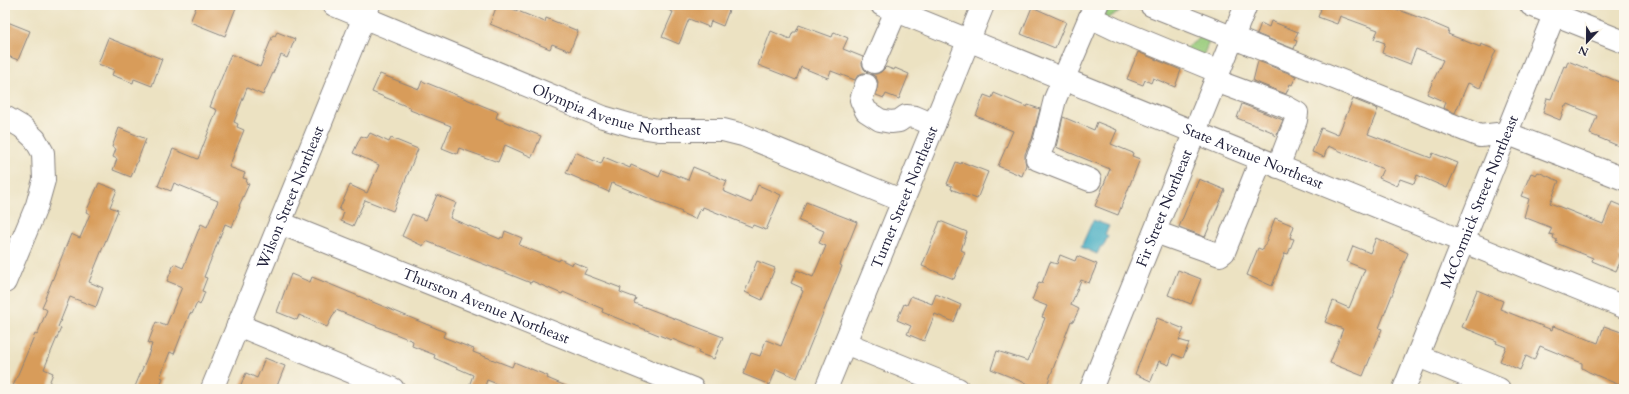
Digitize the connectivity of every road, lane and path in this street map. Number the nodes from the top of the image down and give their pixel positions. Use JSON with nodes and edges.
{"nodes":[{"id":1,"x":334,"y":5,"type":"edge"},
{"id":2,"x":983,"y":5,"type":"edge"},
{"id":3,"x":1151,"y":5,"type":"edge"},
{"id":4,"x":1246,"y":5,"type":"edge"},
{"id":5,"x":1531,"y":5,"type":"edge"},
{"id":6,"x":889,"y":8,"type":"edge"},
{"id":7,"x":1556,"y":10,"type":"edge"},
{"id":8,"x":366,"y":11,"type":"edge"},
{"id":9,"x":1094,"y":11,"type":"edge"},
{"id":10,"x":1233,"y":38,"type":"junction"},
{"id":11,"x":968,"y":40,"type":"junction"},
{"id":12,"x":1624,"y":42,"type":"edge"},
{"id":13,"x":874,"y":62,"type":"dead end"},
{"id":14,"x":1218,"y":76,"type":"junction"},
{"id":15,"x":1064,"y":79,"type":"junction"},
{"id":16,"x":866,"y":85,"type":"dead end"},
{"id":17,"x":5,"y":117,"type":"edge"},
{"id":18,"x":934,"y":125,"type":"junction"},
{"id":19,"x":1195,"y":132,"type":"junction"},
{"id":20,"x":1506,"y":133,"type":"junction"},
{"id":21,"x":1270,"y":163,"type":"junction"},
{"id":22,"x":1624,"y":179,"type":"edge"},
{"id":23,"x":1090,"y":180,"type":"dead end"},
{"id":24,"x":903,"y":201,"type":"junction"},
{"id":25,"x":280,"y":223,"type":"junction"},
{"id":26,"x":1155,"y":232,"type":"junction"},
{"id":27,"x":1463,"y":242,"type":"junction"},
{"id":28,"x":5,"y":282,"type":"edge"},
{"id":29,"x":1624,"y":307,"type":"edge"},
{"id":30,"x":238,"y":325,"type":"junction"},
{"id":31,"x":845,"y":343,"type":"junction"},
{"id":32,"x":1418,"y":356,"type":"junction"},
{"id":33,"x":212,"y":389,"type":"edge"},
{"id":34,"x":392,"y":389,"type":"edge"},
{"id":35,"x":693,"y":389,"type":"edge"},
{"id":36,"x":826,"y":389,"type":"edge"},
{"id":37,"x":958,"y":389,"type":"edge"},
{"id":38,"x":1091,"y":389,"type":"edge"},
{"id":39,"x":1404,"y":389,"type":"edge"},
{"id":40,"x":1499,"y":389,"type":"edge"}],
"edges":[{"from":1,"to":8,"type":"street","name":"Olympia Avenue Northeast"},
{"from":2,"to":11,"type":"street","name":"Turner Street Northeast"},
{"from":3,"to":10,"type":"street"},
{"from":4,"to":10,"type":"street","name":"Fir Street Northeast"},
{"from":5,"to":7,"type":"street"},
{"from":6,"to":11,"type":"street","name":"State Avenue Northeast"},
{"from":6,"to":13,"type":"street"},
{"from":7,"to":12,"type":"street"},
{"from":7,"to":20,"type":"street","name":"McCormick Street Northeast"},
{"from":8,"to":24,"type":"street","name":"Olympia Avenue Northeast"},
{"from":8,"to":25,"type":"street","name":"Wilson Street Northeast"},
{"from":9,"to":14,"type":"street"},
{"from":9,"to":15,"type":"street"},
{"from":10,"to":14,"type":"street","name":"Fir Street Northeast"},
{"from":10,"to":20,"type":"street"},
{"from":11,"to":15,"type":"street","name":"State Avenue Northeast"},
{"from":11,"to":18,"type":"street","name":"Turner Street Northeast"},
{"from":14,"to":19,"type":"street","name":"Fir Street Northeast"},
{"from":14,"to":21,"type":"street"},
{"from":15,"to":19,"type":"street","name":"State Avenue Northeast"},
{"from":15,"to":23,"type":"street"},
{"from":16,"to":18,"type":"street"},
{"from":17,"to":28,"type":"street"},
{"from":18,"to":24,"type":"street","name":"Turner Street Northeast"},
{"from":19,"to":21,"type":"street","name":"State Avenue Northeast"},
{"from":19,"to":26,"type":"street","name":"Fir Street Northeast"},
{"from":20,"to":22,"type":"street"},
{"from":20,"to":27,"type":"street","name":"McCormick Street Northeast"},
{"from":21,"to":26,"type":"street"},
{"from":21,"to":27,"type":"street","name":"State Avenue Northeast"},
{"from":24,"to":31,"type":"street","name":"Turner Street Northeast"},
{"from":25,"to":30,"type":"street","name":"Wilson Street Northeast"},
{"from":25,"to":35,"type":"street","name":"Thurston Avenue Northeast"},
{"from":26,"to":38,"type":"street","name":"Fir Street Northeast"},
{"from":27,"to":29,"type":"street","name":"State Avenue Northeast"},
{"from":27,"to":32,"type":"street","name":"McCormick Street Northeast"},
{"from":30,"to":33,"type":"street","name":"Wilson Street Northeast"},
{"from":30,"to":34,"type":"street"},
{"from":31,"to":36,"type":"street","name":"Turner Street Northeast"},
{"from":31,"to":37,"type":"street"},
{"from":32,"to":39,"type":"street","name":"McCormick Street Northeast"},
{"from":32,"to":40,"type":"street"}]}
